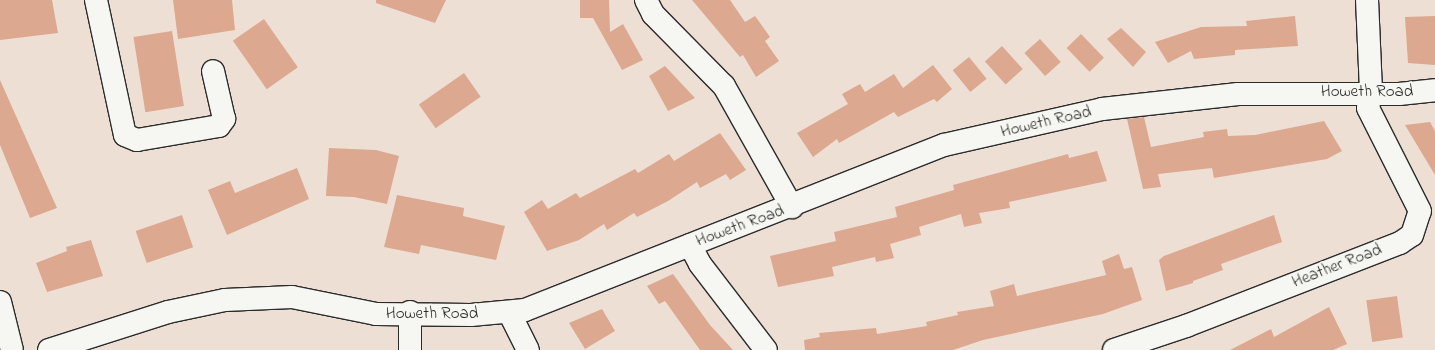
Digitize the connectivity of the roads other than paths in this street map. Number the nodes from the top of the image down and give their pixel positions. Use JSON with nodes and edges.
{"nodes":[{"id":1,"x":96,"y":0,"type":"edge"},
{"id":2,"x":646,"y":0,"type":"edge"},
{"id":3,"x":1367,"y":0,"type":"edge"},
{"id":4,"x":212,"y":71,"type":"dead end"},
{"id":5,"x":1435,"y":90,"type":"edge"},
{"id":6,"x":1371,"y":91,"type":"junction"},
{"id":7,"x":792,"y":207,"type":"junction"},
{"id":8,"x":1426,"y":230,"type":"edge"},
{"id":9,"x":690,"y":245,"type":"junction"},
{"id":10,"x":0,"y":302,"type":"edge"},
{"id":11,"x":410,"y":312,"type":"junction"},
{"id":12,"x":509,"y":312,"type":"junction"},
{"id":13,"x":12,"y":350,"type":"edge"},
{"id":14,"x":49,"y":350,"type":"edge"},
{"id":15,"x":410,"y":350,"type":"edge"},
{"id":16,"x":528,"y":350,"type":"edge"},
{"id":17,"x":766,"y":350,"type":"edge"},
{"id":18,"x":1114,"y":350,"type":"edge"}],
"edges":[{"from":1,"to":4,"type":"street"},
{"from":2,"to":7,"type":"street"},
{"from":3,"to":6,"type":"street","name":"Heather Road"},
{"from":5,"to":6,"type":"street","name":"Howeth Road"},
{"from":6,"to":7,"type":"street","name":"Howeth Road"},
{"from":6,"to":8,"type":"street","name":"Heather Road"},
{"from":7,"to":9,"type":"street","name":"Howeth Road"},
{"from":8,"to":18,"type":"street","name":"Heather Road"},
{"from":9,"to":12,"type":"street","name":"Howeth Road"},
{"from":9,"to":17,"type":"street"},
{"from":10,"to":13,"type":"street"},
{"from":11,"to":12,"type":"street","name":"Howeth Road"},
{"from":11,"to":14,"type":"street","name":"Howeth Road"},
{"from":11,"to":15,"type":"street"},
{"from":12,"to":16,"type":"street"}]}
